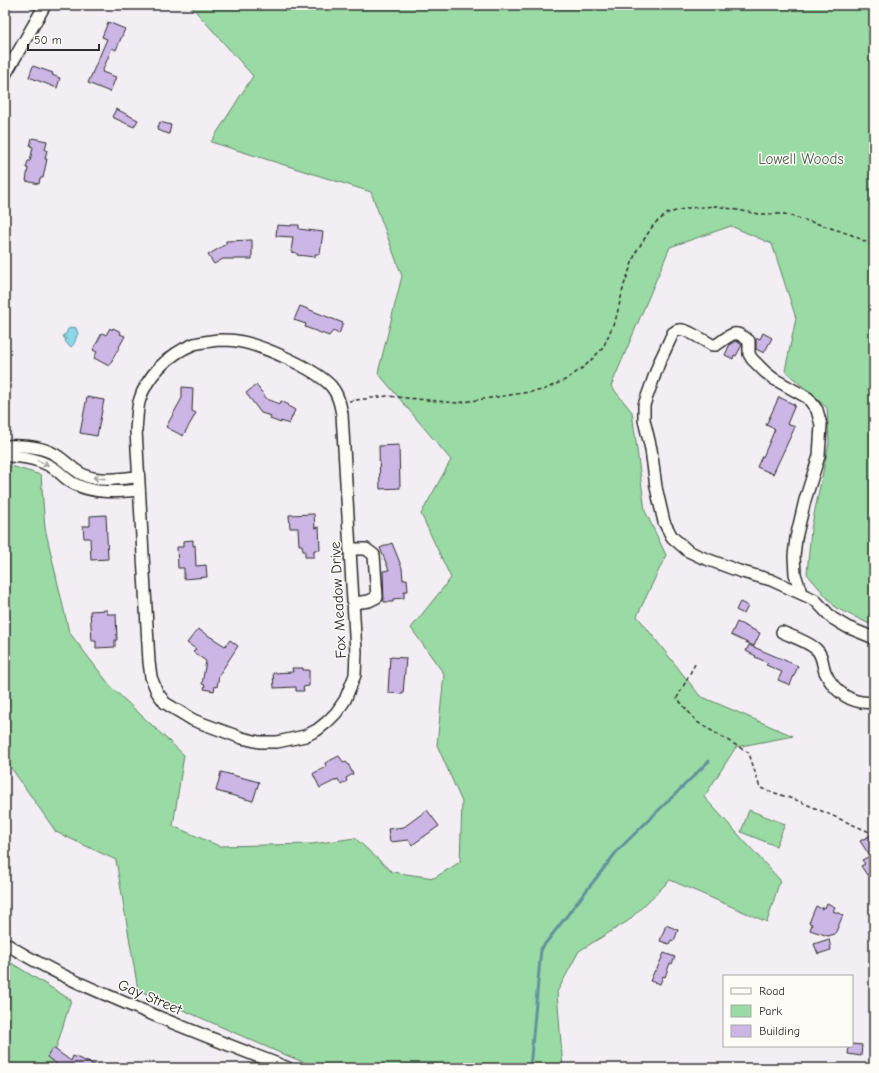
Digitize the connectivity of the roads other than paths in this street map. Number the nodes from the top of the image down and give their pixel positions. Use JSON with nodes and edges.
{"nodes":[{"id":1,"x":45,"y":5,"type":"edge"},
{"id":2,"x":5,"y":75,"type":"edge"},
{"id":3,"x":5,"y":446,"type":"edge"},
{"id":4,"x":5,"y":456,"type":"edge"},
{"id":5,"x":138,"y":477,"type":"junction"},
{"id":6,"x":139,"y":490,"type":"junction"},
{"id":7,"x":350,"y":549,"type":"junction"},
{"id":8,"x":801,"y":593,"type":"junction"},
{"id":9,"x":354,"y":603,"type":"junction"},
{"id":10,"x":782,"y":632,"type":"dead end"},
{"id":11,"x":874,"y":638,"type":"edge"},
{"id":12,"x":874,"y":702,"type":"edge"},
{"id":13,"x":5,"y":943,"type":"edge"},
{"id":14,"x":288,"y":1068,"type":"edge"}],
"edges":[{"from":1,"to":2,"type":"street"},
{"from":5,"to":3,"type":"street","one_way":true},
{"from":4,"to":6,"type":"street","one_way":true},
{"from":5,"to":6,"type":"street","name":"Fox Meadow Drive"},
{"from":5,"to":7,"type":"street","name":"Fox Meadow Drive"},
{"from":6,"to":9,"type":"street","name":"Fox Meadow Drive"},
{"from":7,"to":9,"type":"street","name":"Fox Meadow Drive"},
{"from":7,"to":9,"type":"street"},
{"from":8,"to":8,"type":"street"},
{"from":8,"to":11,"type":"street"},
{"from":10,"to":12,"type":"street"},
{"from":13,"to":14,"type":"street","name":"Gay Street"}]}
